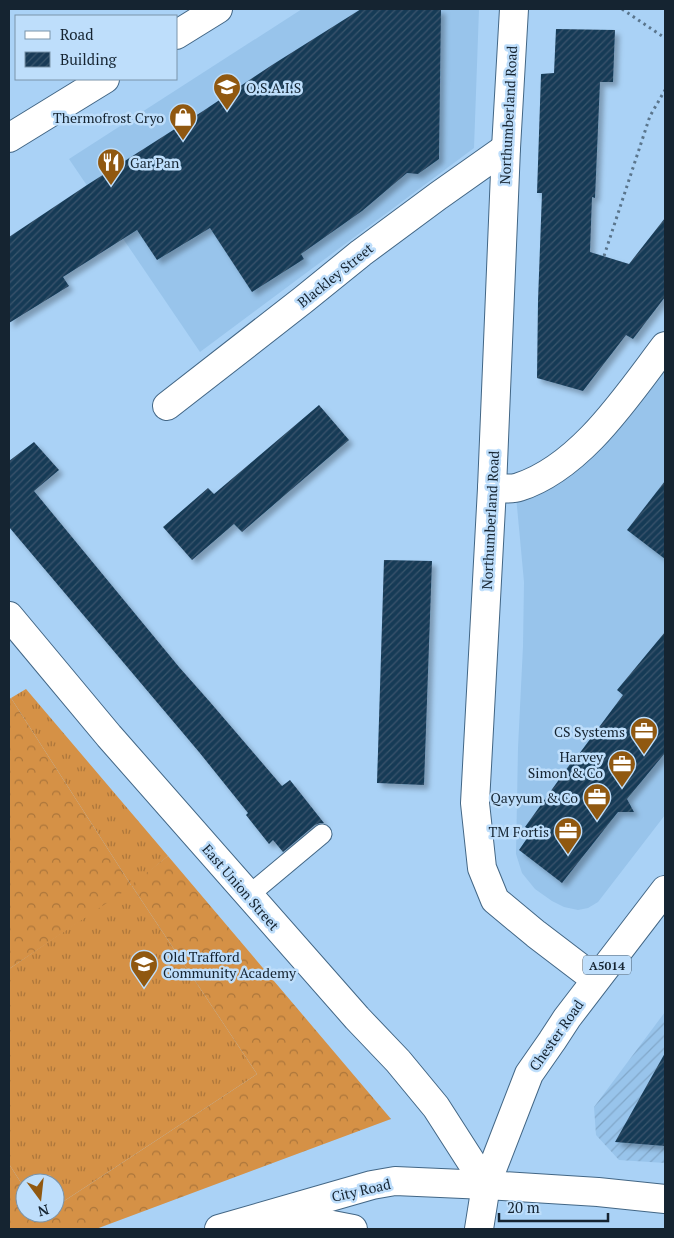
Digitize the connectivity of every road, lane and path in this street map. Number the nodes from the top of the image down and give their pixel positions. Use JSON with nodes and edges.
{"nodes":[{"id":1,"x":218,"y":9,"type":"edge"},
{"id":2,"x":514,"y":9,"type":"edge"},
{"id":3,"x":622,"y":9,"type":"edge"},
{"id":4,"x":178,"y":34,"type":"edge"},
{"id":5,"x":665,"y":38,"type":"edge"},
{"id":6,"x":103,"y":80,"type":"edge"},
{"id":7,"x":665,"y":90,"type":"edge"},
{"id":8,"x":9,"y":138,"type":"edge"},
{"id":9,"x":506,"y":148,"type":"junction"},
{"id":10,"x":604,"y":256,"type":"dead end"},
{"id":11,"x":665,"y":346,"type":"edge"},
{"id":12,"x":167,"y":406,"type":"dead end"},
{"id":13,"x":492,"y":488,"type":"junction"},
{"id":14,"x":9,"y":616,"type":"edge"},
{"id":15,"x":322,"y":834,"type":"dead end"},
{"id":16,"x":665,"y":890,"type":"edge"},
{"id":17,"x":249,"y":895,"type":"junction"},
{"id":18,"x":595,"y":979,"type":"junction"},
{"id":19,"x":486,"y":1184,"type":"junction"},
{"id":20,"x":665,"y":1199,"type":"edge"},
{"id":21,"x":229,"y":1226,"type":"edge"},
{"id":22,"x":353,"y":1229,"type":"edge"},
{"id":23,"x":479,"y":1229,"type":"edge"}],
"edges":[{"from":1,"to":4,"type":"street"},
{"from":2,"to":9,"type":"street","name":"Northumberland Road"},
{"from":3,"to":5,"type":"path"},
{"from":6,"to":8,"type":"street"},
{"from":7,"to":10,"type":"path"},
{"from":9,"to":12,"type":"street","name":"Blackley Street"},
{"from":9,"to":13,"type":"street","name":"Northumberland Road"},
{"from":11,"to":13,"type":"street"},
{"from":13,"to":18,"type":"street","name":"Northumberland Road"},
{"from":14,"to":17,"type":"street","name":"East Union Street"},
{"from":15,"to":17,"type":"lane"},
{"from":16,"to":18,"type":"street","name":"Chester Road","number":"A5014"},
{"from":17,"to":19,"type":"street","name":"East Union Street"},
{"from":18,"to":19,"type":"street","name":"Chester Road","number":"A5014"},
{"from":19,"to":20,"type":"street","name":"City Road"},
{"from":19,"to":21,"type":"street","name":"City Road"},
{"from":19,"to":23,"type":"street","name":"Chester Road","number":"A5014"},
{"from":21,"to":22,"type":"street","name":"City Road"}]}
